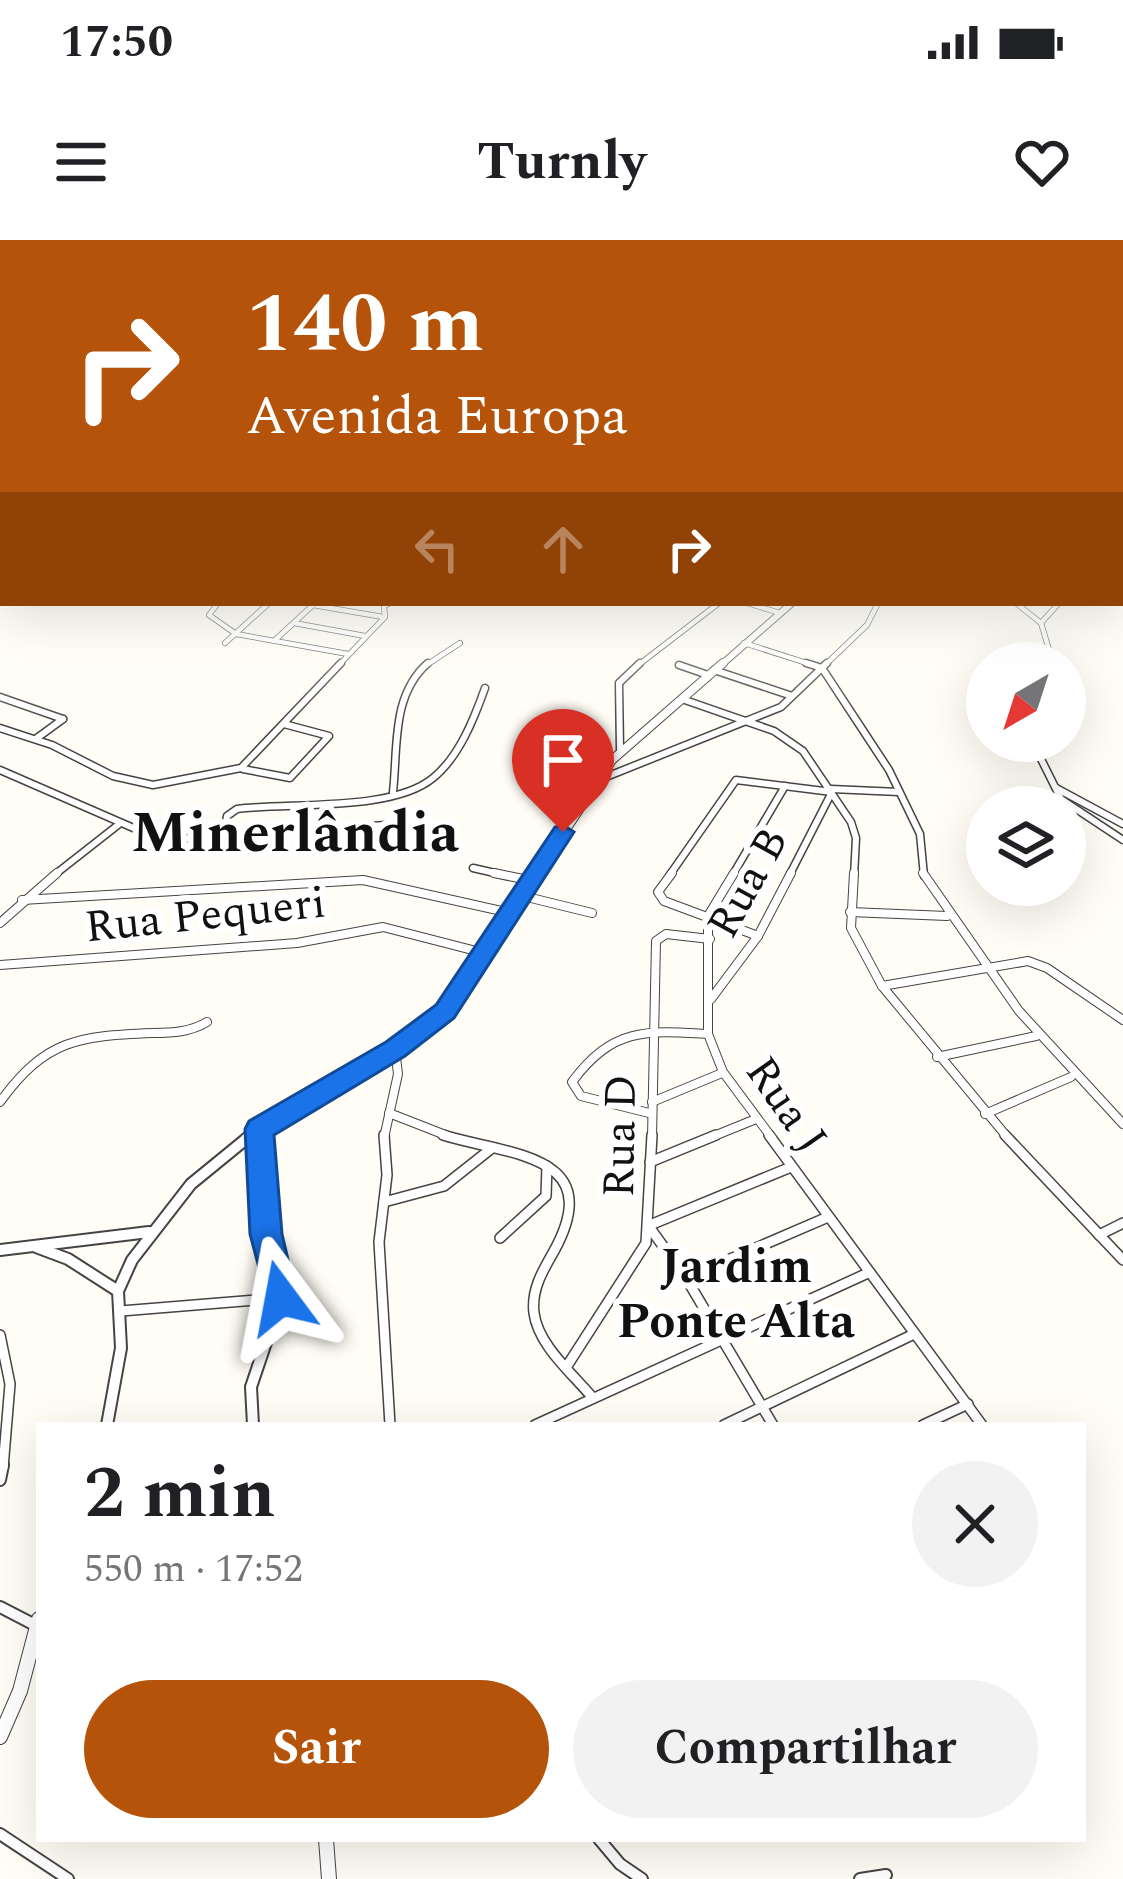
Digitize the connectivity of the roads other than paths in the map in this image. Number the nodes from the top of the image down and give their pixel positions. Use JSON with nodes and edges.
{"nodes":[{"id":1,"x":216,"y":606,"type":"edge"},
{"id":2,"x":266,"y":606,"type":"edge"},
{"id":3,"x":312,"y":606,"type":"edge"},
{"id":4,"x":325,"y":606,"type":"edge"},
{"id":5,"x":384,"y":606,"type":"edge"},
{"id":6,"x":715,"y":606,"type":"edge"},
{"id":7,"x":757,"y":606,"type":"edge"},
{"id":8,"x":789,"y":606,"type":"edge"},
{"id":9,"x":877,"y":606,"type":"edge"},
{"id":10,"x":1021,"y":606,"type":"edge"},
{"id":11,"x":1032,"y":606,"type":"edge"},
{"id":12,"x":1056,"y":606,"type":"edge"},
{"id":13,"x":1029,"y":611,"type":"junction"},
{"id":14,"x":780,"y":613,"type":"junction"},
{"id":15,"x":385,"y":617,"type":"junction"},
{"id":16,"x":1041,"y":622,"type":"junction"},
{"id":17,"x":294,"y":623,"type":"junction"},
{"id":18,"x":236,"y":634,"type":"junction"},
{"id":19,"x":367,"y":636,"type":"junction"},
{"id":20,"x":274,"y":641,"type":"junction"},
{"id":21,"x":1047,"y":642,"type":"edge"},
{"id":22,"x":225,"y":643,"type":"dead end"},
{"id":23,"x":460,"y":643,"type":"dead end"},
{"id":24,"x":744,"y":644,"type":"junction"},
{"id":25,"x":349,"y":655,"type":"junction"},
{"id":26,"x":679,"y":665,"type":"dead end"},
{"id":27,"x":822,"y":668,"type":"junction"},
{"id":28,"x":711,"y":673,"type":"junction"},
{"id":29,"x":485,"y":688,"type":"dead end"},
{"id":30,"x":792,"y":696,"type":"junction"},
{"id":31,"x":0,"y":697,"type":"edge"},
{"id":32,"x":681,"y":698,"type":"junction"},
{"id":33,"x":748,"y":722,"type":"junction"},
{"id":34,"x":284,"y":724,"type":"junction"},
{"id":35,"x":0,"y":728,"type":"edge"},
{"id":36,"x":35,"y":739,"type":"junction"},
{"id":37,"x":620,"y":751,"type":"junction"},
{"id":38,"x":241,"y":768,"type":"junction"},
{"id":39,"x":604,"y":769,"type":"junction"},
{"id":40,"x":0,"y":770,"type":"edge"},
{"id":41,"x":615,"y":773,"type":"junction"},
{"id":42,"x":594,"y":782,"type":"junction"},
{"id":43,"x":784,"y":786,"type":"junction"},
{"id":44,"x":832,"y":790,"type":"junction"},
{"id":45,"x":393,"y":792,"type":"junction"},
{"id":46,"x":898,"y":792,"type":"junction"},
{"id":47,"x":1086,"y":804,"type":"edge"},
{"id":48,"x":1086,"y":816,"type":"edge"},
{"id":49,"x":401,"y":824,"type":"dead end"},
{"id":50,"x":1123,"y":824,"type":"edge"},
{"id":51,"x":118,"y":825,"type":"junction"},
{"id":52,"x":223,"y":838,"type":"junction"},
{"id":53,"x":1123,"y":840,"type":"edge"},
{"id":54,"x":473,"y":868,"type":"dead end"},
{"id":55,"x":532,"y":880,"type":"junction"},
{"id":56,"x":523,"y":896,"type":"junction"},
{"id":57,"x":22,"y":900,"type":"junction"},
{"id":58,"x":850,"y":912,"type":"junction"},
{"id":59,"x":592,"y":913,"type":"dead end"},
{"id":60,"x":511,"y":914,"type":"junction"},
{"id":61,"x":708,"y":916,"type":"junction"},
{"id":62,"x":949,"y":916,"type":"junction"},
{"id":63,"x":0,"y":923,"type":"edge"},
{"id":64,"x":758,"y":936,"type":"junction"},
{"id":65,"x":710,"y":939,"type":"junction"},
{"id":66,"x":486,"y":953,"type":"junction"},
{"id":67,"x":0,"y":965,"type":"edge"},
{"id":68,"x":987,"y":970,"type":"junction"},
{"id":69,"x":882,"y":986,"type":"junction"},
{"id":70,"x":710,"y":1000,"type":"junction"},
{"id":71,"x":1123,"y":1019,"type":"edge"},
{"id":72,"x":207,"y":1022,"type":"dead end"},
{"id":73,"x":651,"y":1030,"type":"junction"},
{"id":74,"x":708,"y":1034,"type":"junction"},
{"id":75,"x":1036,"y":1036,"type":"junction"},
{"id":76,"x":395,"y":1049,"type":"junction"},
{"id":77,"x":935,"y":1057,"type":"junction"},
{"id":78,"x":723,"y":1072,"type":"junction"},
{"id":79,"x":1071,"y":1076,"type":"junction"},
{"id":80,"x":0,"y":1102,"type":"edge"},
{"id":81,"x":650,"y":1107,"type":"junction"},
{"id":82,"x":389,"y":1113,"type":"junction"},
{"id":83,"x":985,"y":1114,"type":"junction"},
{"id":84,"x":756,"y":1119,"type":"junction"},
{"id":85,"x":1123,"y":1124,"type":"edge"},
{"id":86,"x":259,"y":1129,"type":"junction"},
{"id":87,"x":492,"y":1148,"type":"junction"},
{"id":88,"x":650,"y":1162,"type":"junction"},
{"id":89,"x":547,"y":1165,"type":"junction"},
{"id":90,"x":791,"y":1167,"type":"junction"},
{"id":91,"x":384,"y":1202,"type":"junction"},
{"id":92,"x":828,"y":1217,"type":"junction"},
{"id":93,"x":1123,"y":1223,"type":"edge"},
{"id":94,"x":650,"y":1226,"type":"junction"},
{"id":95,"x":151,"y":1232,"type":"junction"},
{"id":96,"x":1099,"y":1235,"type":"junction"},
{"id":97,"x":500,"y":1238,"type":"dead end"},
{"id":98,"x":78,"y":1239,"type":"junction"},
{"id":99,"x":25,"y":1246,"type":"junction"},
{"id":100,"x":0,"y":1250,"type":"edge"},
{"id":101,"x":68,"y":1259,"type":"junction"},
{"id":102,"x":1123,"y":1260,"type":"edge"},
{"id":103,"x":868,"y":1273,"type":"junction"},
{"id":104,"x":686,"y":1278,"type":"junction"},
{"id":105,"x":118,"y":1292,"type":"junction"},
{"id":106,"x":281,"y":1298,"type":"junction"},
{"id":107,"x":121,"y":1311,"type":"junction"},
{"id":108,"x":913,"y":1334,"type":"junction"},
{"id":109,"x":0,"y":1335,"type":"edge"},
{"id":110,"x":722,"y":1340,"type":"junction"},
{"id":111,"x":567,"y":1366,"type":"junction"},
{"id":112,"x":592,"y":1397,"type":"junction"},
{"id":113,"x":968,"y":1404,"type":"junction"},
{"id":114,"x":762,"y":1406,"type":"junction"},
{"id":115,"x":108,"y":1422,"type":"edge"},
{"id":116,"x":253,"y":1422,"type":"edge"},
{"id":117,"x":390,"y":1422,"type":"edge"},
{"id":118,"x":541,"y":1422,"type":"edge"},
{"id":119,"x":730,"y":1422,"type":"edge"},
{"id":120,"x":771,"y":1422,"type":"edge"},
{"id":121,"x":929,"y":1422,"type":"edge"},
{"id":122,"x":980,"y":1422,"type":"edge"},
{"id":123,"x":0,"y":1480,"type":"edge"},
{"id":124,"x":0,"y":1606,"type":"edge"},
{"id":125,"x":36,"y":1621,"type":"edge"},
{"id":126,"x":36,"y":1630,"type":"edge"},
{"id":127,"x":0,"y":1738,"type":"edge"},
{"id":128,"x":0,"y":1834,"type":"edge"},
{"id":129,"x":326,"y":1842,"type":"edge"},
{"id":130,"x":602,"y":1842,"type":"edge"},
{"id":131,"x":886,"y":1875,"type":"dead end"},
{"id":132,"x":68,"y":1879,"type":"edge"},
{"id":133,"x":329,"y":1879,"type":"edge"},
{"id":134,"x":642,"y":1879,"type":"edge"},
{"id":135,"x":860,"y":1879,"type":"edge"}],
"edges":[{"from":1,"to":18,"type":"street"},
{"from":2,"to":18,"type":"street"},
{"from":3,"to":17,"type":"street"},
{"from":4,"to":15,"type":"street"},
{"from":5,"to":15,"type":"street"},
{"from":6,"to":37,"type":"street"},
{"from":7,"to":14,"type":"street"},
{"from":8,"to":14,"type":"street"},
{"from":9,"to":27,"type":"street"},
{"from":10,"to":13,"type":"street"},
{"from":11,"to":13,"type":"street"},
{"from":12,"to":16,"type":"street"},
{"from":13,"to":16,"type":"street"},
{"from":14,"to":24,"type":"street"},
{"from":15,"to":19,"type":"street"},
{"from":16,"to":21,"type":"street"},
{"from":17,"to":19,"type":"street"},
{"from":17,"to":20,"type":"street"},
{"from":18,"to":20,"type":"street"},
{"from":18,"to":22,"type":"street"},
{"from":19,"to":25,"type":"street"},
{"from":20,"to":25,"type":"street"},
{"from":23,"to":45,"type":"street"},
{"from":24,"to":27,"type":"street"},
{"from":24,"to":28,"type":"street"},
{"from":25,"to":34,"type":"street"},
{"from":26,"to":28,"type":"street"},
{"from":27,"to":30,"type":"street"},
{"from":27,"to":46,"type":"street"},
{"from":28,"to":30,"type":"street"},
{"from":28,"to":32,"type":"street"},
{"from":29,"to":45,"type":"street"},
{"from":30,"to":33,"type":"street"},
{"from":31,"to":36,"type":"street"},
{"from":32,"to":33,"type":"street"},
{"from":32,"to":37,"type":"street"},
{"from":33,"to":41,"type":"street"},
{"from":33,"to":44,"type":"street"},
{"from":34,"to":38,"type":"street"},
{"from":34,"to":38,"type":"street"},
{"from":35,"to":36,"type":"street"},
{"from":36,"to":38,"type":"street"},
{"from":37,"to":39,"type":"street"},
{"from":39,"to":41,"type":"street"},
{"from":39,"to":42,"type":"street"},
{"from":40,"to":51,"type":"street"},
{"from":41,"to":42,"type":"street"},
{"from":42,"to":55,"type":"street"},
{"from":43,"to":44,"type":"street"},
{"from":43,"to":61,"type":"street"},
{"from":43,"to":61,"type":"street"},
{"from":44,"to":46,"type":"street"},
{"from":44,"to":58,"type":"street"},
{"from":44,"to":64,"type":"street","name":"Rua B"},
{"from":45,"to":52,"type":"street"},
{"from":46,"to":62,"type":"street"},
{"from":47,"to":50,"type":"street"},
{"from":48,"to":53,"type":"street"},
{"from":49,"to":52,"type":"street"},
{"from":51,"to":52,"type":"street"},
{"from":51,"to":57,"type":"street"},
{"from":54,"to":55,"type":"street"},
{"from":55,"to":56,"type":"street"},
{"from":56,"to":59,"type":"street"},
{"from":56,"to":60,"type":"street"},
{"from":57,"to":60,"type":"street"},
{"from":57,"to":63,"type":"street"},
{"from":58,"to":62,"type":"street"},
{"from":58,"to":69,"type":"street"},
{"from":60,"to":66,"type":"street"},
{"from":61,"to":64,"type":"street"},
{"from":61,"to":65,"type":"street","name":"Rua J"},
{"from":62,"to":68,"type":"street"},
{"from":64,"to":70,"type":"street","name":"Rua B"},
{"from":65,"to":70,"type":"street","name":"Rua J"},
{"from":65,"to":73,"type":"street","name":"Rua D"},
{"from":66,"to":67,"type":"street","name":"Rua Pequeri"},
{"from":66,"to":76,"type":"street"},
{"from":68,"to":69,"type":"street"},
{"from":68,"to":71,"type":"street"},
{"from":68,"to":75,"type":"street"},
{"from":69,"to":77,"type":"street"},
{"from":70,"to":74,"type":"street","name":"Rua J"},
{"from":72,"to":80,"type":"street"},
{"from":73,"to":74,"type":"street"},
{"from":73,"to":81,"type":"street","name":"Rua D"},
{"from":73,"to":81,"type":"street"},
{"from":74,"to":78,"type":"street","name":"Rua J"},
{"from":75,"to":77,"type":"street"},
{"from":75,"to":79,"type":"street"},
{"from":76,"to":82,"type":"street"},
{"from":76,"to":86,"type":"street"},
{"from":77,"to":83,"type":"street"},
{"from":78,"to":81,"type":"street"},
{"from":78,"to":84,"type":"street","name":"Rua J"},
{"from":79,"to":83,"type":"street"},
{"from":79,"to":85,"type":"street"},
{"from":81,"to":88,"type":"street","name":"Rua D"},
{"from":82,"to":87,"type":"street"},
{"from":82,"to":91,"type":"street"},
{"from":83,"to":96,"type":"street"},
{"from":84,"to":88,"type":"street"},
{"from":84,"to":90,"type":"street","name":"Rua J"},
{"from":86,"to":95,"type":"street"},
{"from":86,"to":106,"type":"street"},
{"from":87,"to":89,"type":"street"},
{"from":87,"to":91,"type":"street"},
{"from":88,"to":94,"type":"street","name":"Rua D"},
{"from":89,"to":97,"type":"street"},
{"from":89,"to":111,"type":"street"},
{"from":90,"to":92,"type":"street","name":"Rua J"},
{"from":90,"to":94,"type":"street"},
{"from":91,"to":117,"type":"street"},
{"from":92,"to":103,"type":"street","name":"Rua J"},
{"from":92,"to":104,"type":"street"},
{"from":93,"to":96,"type":"street"},
{"from":94,"to":104,"type":"street"},
{"from":94,"to":111,"type":"street","name":"Rua D"},
{"from":95,"to":98,"type":"street"},
{"from":95,"to":105,"type":"street"},
{"from":96,"to":102,"type":"street"},
{"from":98,"to":99,"type":"street"},
{"from":98,"to":101,"type":"street"},
{"from":99,"to":100,"type":"street"},
{"from":99,"to":101,"type":"street"},
{"from":101,"to":105,"type":"street"},
{"from":103,"to":108,"type":"street","name":"Rua J"},
{"from":103,"to":110,"type":"street"},
{"from":104,"to":110,"type":"street"},
{"from":105,"to":107,"type":"street"},
{"from":106,"to":107,"type":"street"},
{"from":106,"to":116,"type":"street"},
{"from":107,"to":115,"type":"street"},
{"from":108,"to":113,"type":"street","name":"Rua J"},
{"from":108,"to":114,"type":"street"},
{"from":109,"to":123,"type":"street"},
{"from":110,"to":112,"type":"street"},
{"from":110,"to":114,"type":"street"},
{"from":111,"to":112,"type":"street"},
{"from":112,"to":118,"type":"street"},
{"from":113,"to":121,"type":"street"},
{"from":113,"to":122,"type":"street","name":"Rua J"},
{"from":114,"to":119,"type":"street"},
{"from":114,"to":120,"type":"street"},
{"from":124,"to":125,"type":"street"},
{"from":126,"to":127,"type":"street"},
{"from":128,"to":132,"type":"street"},
{"from":129,"to":133,"type":"street"},
{"from":130,"to":134,"type":"street"},
{"from":131,"to":135,"type":"street"}]}
